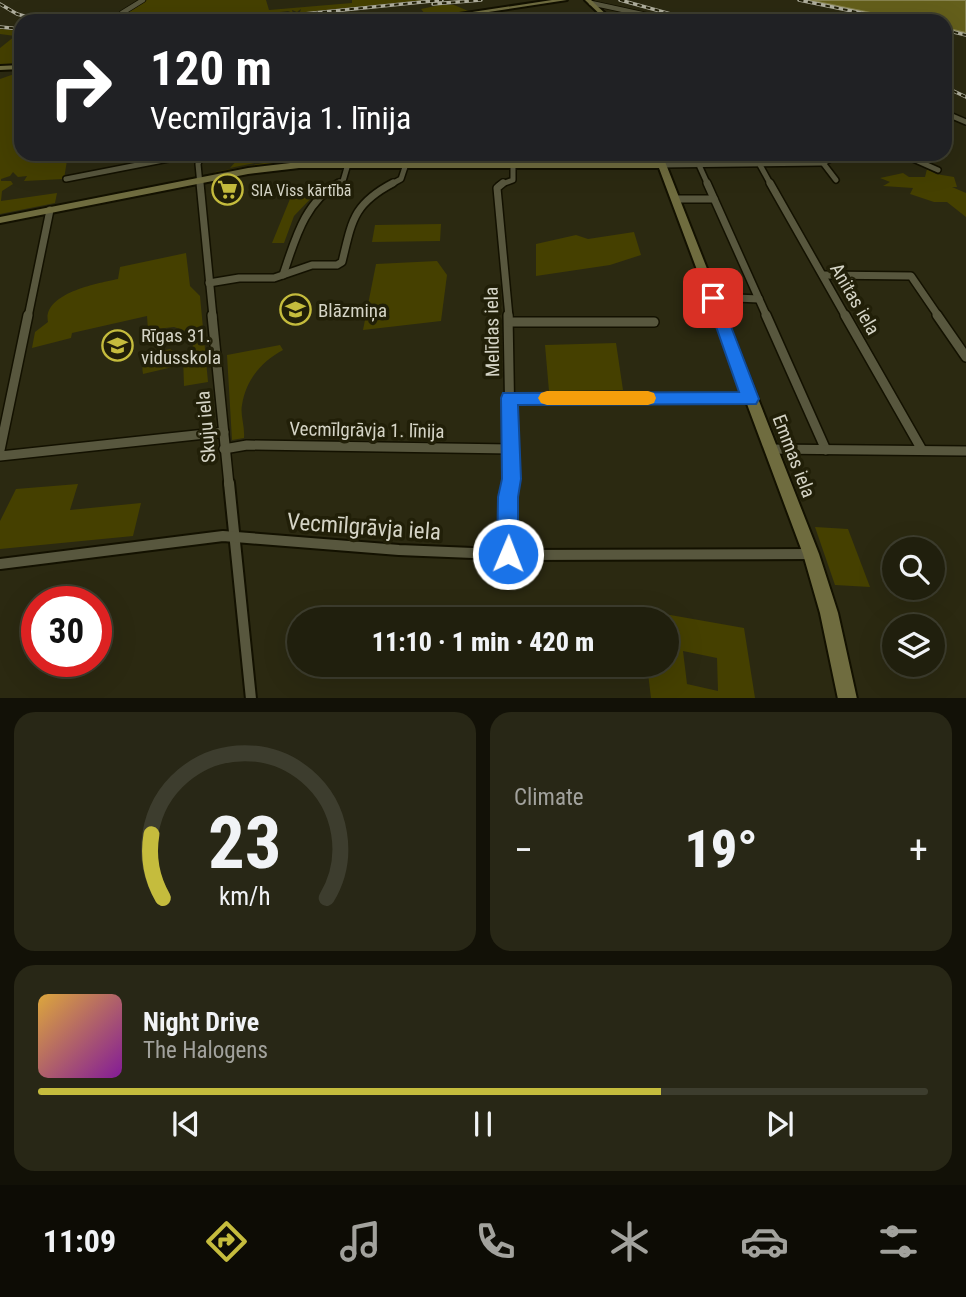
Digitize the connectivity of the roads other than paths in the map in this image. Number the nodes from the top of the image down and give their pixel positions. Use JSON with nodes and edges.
{"nodes":[{"id":1,"x":143,"y":0,"type":"edge"},
{"id":2,"x":564,"y":0,"type":"edge"},
{"id":3,"x":590,"y":1,"type":"edge"},
{"id":4,"x":622,"y":10,"type":"junction"},
{"id":5,"x":122,"y":13,"type":"dead end"},
{"id":6,"x":465,"y":14,"type":"edge"},
{"id":7,"x":605,"y":14,"type":"edge"},
{"id":8,"x":614,"y":14,"type":"edge"},
{"id":9,"x":638,"y":14,"type":"edge"},
{"id":10,"x":160,"y":161,"type":"edge"},
{"id":11,"x":198,"y":161,"type":"edge"},
{"id":12,"x":463,"y":161,"type":"edge"},
{"id":13,"x":508,"y":161,"type":"edge"},
{"id":14,"x":586,"y":161,"type":"edge"},
{"id":15,"x":661,"y":161,"type":"edge"},
{"id":16,"x":673,"y":161,"type":"edge"},
{"id":17,"x":826,"y":161,"type":"edge"},
{"id":18,"x":918,"y":161,"type":"edge"},
{"id":19,"x":513,"y":163,"type":"junction"},
{"id":20,"x":822,"y":163,"type":"junction"},
{"id":21,"x":345,"y":164,"type":"junction"},
{"id":22,"x":405,"y":164,"type":"junction"},
{"id":23,"x":699,"y":165,"type":"junction"},
{"id":24,"x":760,"y":165,"type":"junction"},
{"id":25,"x":938,"y":170,"type":"dead end"},
{"id":26,"x":66,"y":179,"type":"dead end"},
{"id":27,"x":836,"y":180,"type":"dead end"},
{"id":28,"x":200,"y":181,"type":"junction"},
{"id":29,"x":676,"y":199,"type":"junction"},
{"id":30,"x":714,"y":199,"type":"junction"},
{"id":31,"x":50,"y":210,"type":"junction"},
{"id":32,"x":0,"y":220,"type":"edge"},
{"id":33,"x":283,"y":275,"type":"junction"},
{"id":34,"x":824,"y":275,"type":"junction"},
{"id":35,"x":209,"y":283,"type":"junction"},
{"id":36,"x":713,"y":298,"type":"junction"},
{"id":37,"x":759,"y":299,"type":"junction"},
{"id":38,"x":509,"y":322,"type":"junction"},
{"id":39,"x":654,"y":322,"type":"dead end"},
{"id":40,"x":966,"y":357,"type":"edge"},
{"id":41,"x":509,"y":398,"type":"junction"},
{"id":42,"x":750,"y":399,"type":"junction"},
{"id":43,"x":224,"y":432,"type":"junction"},
{"id":44,"x":224,"y":449,"type":"junction"},
{"id":45,"x":511,"y":449,"type":"junction"},
{"id":46,"x":770,"y":449,"type":"junction"},
{"id":47,"x":0,"y":450,"type":"edge"},
{"id":48,"x":826,"y":450,"type":"junction"},
{"id":49,"x":922,"y":450,"type":"junction"},
{"id":50,"x":966,"y":451,"type":"edge"},
{"id":51,"x":0,"y":456,"type":"edge"},
{"id":52,"x":234,"y":539,"type":"junction"},
{"id":53,"x":508,"y":554,"type":"junction"},
{"id":54,"x":811,"y":554,"type":"junction"},
{"id":55,"x":0,"y":564,"type":"edge"},
{"id":56,"x":251,"y":698,"type":"edge"},
{"id":57,"x":848,"y":698,"type":"edge"}],
"edges":[{"from":1,"to":5,"type":"street"},
{"from":2,"to":6,"type":"main road"},
{"from":3,"to":4,"type":"street"},
{"from":3,"to":7,"type":"main road"},
{"from":4,"to":8,"type":"street"},
{"from":4,"to":9,"type":"street"},
{"from":10,"to":26,"type":"street"},
{"from":11,"to":28,"type":"street","name":"Skuju iela"},
{"from":12,"to":22,"type":"main road"},
{"from":13,"to":19,"type":"main road"},
{"from":14,"to":19,"type":"main road"},
{"from":15,"to":29,"type":"main road","name":"Emmas iela"},
{"from":16,"to":23,"type":"street"},
{"from":17,"to":20,"type":"street"},
{"from":18,"to":25,"type":"street"},
{"from":19,"to":38,"type":"street","name":"Melīdas iela"},
{"from":20,"to":24,"type":"street"},
{"from":20,"to":27,"type":"street"},
{"from":21,"to":22,"type":"main road"},
{"from":21,"to":28,"type":"main road"},
{"from":21,"to":33,"type":"street"},
{"from":22,"to":33,"type":"street"},
{"from":23,"to":24,"type":"street"},
{"from":23,"to":30,"type":"street"},
{"from":24,"to":34,"type":"street","name":"Anitas iela"},
{"from":28,"to":31,"type":"main road"},
{"from":28,"to":35,"type":"street","name":"Skuju iela"},
{"from":29,"to":30,"type":"street"},
{"from":29,"to":36,"type":"main road","name":"Emmas iela"},
{"from":30,"to":37,"type":"street"},
{"from":31,"to":32,"type":"main road"},
{"from":31,"to":47,"type":"street"},
{"from":33,"to":35,"type":"street"},
{"from":34,"to":40,"type":"street"},
{"from":34,"to":49,"type":"street","name":"Anitas iela"},
{"from":35,"to":43,"type":"street","name":"Skuju iela"},
{"from":36,"to":37,"type":"street"},
{"from":36,"to":42,"type":"main road","name":"Emmas iela"},
{"from":37,"to":48,"type":"street"},
{"from":38,"to":39,"type":"street"},
{"from":38,"to":41,"type":"street","name":"Melīdas iela"},
{"from":41,"to":42,"type":"street"},
{"from":41,"to":45,"type":"street","name":"Melīdas iela"},
{"from":42,"to":46,"type":"main road","name":"Emmas iela"},
{"from":43,"to":44,"type":"street","name":"Skuju iela"},
{"from":43,"to":51,"type":"street"},
{"from":44,"to":45,"type":"street","name":"Vecmīlgrāvja 1. līnija"},
{"from":44,"to":52,"type":"street","name":"Skuju iela"},
{"from":45,"to":53,"type":"street","name":"Melīdas iela"},
{"from":46,"to":48,"type":"street"},
{"from":46,"to":54,"type":"main road","name":"Emmas iela"},
{"from":48,"to":49,"type":"street"},
{"from":49,"to":50,"type":"street"},
{"from":52,"to":53,"type":"street","name":"Vecmīlgrāvja iela"},
{"from":52,"to":55,"type":"street","name":"Vecmīlgrāvja iela"},
{"from":52,"to":56,"type":"street","name":"Skuju iela"},
{"from":53,"to":54,"type":"street","name":"Vecmīlgrāvja iela"},
{"from":54,"to":57,"type":"main road","name":"Emmas iela"}]}
